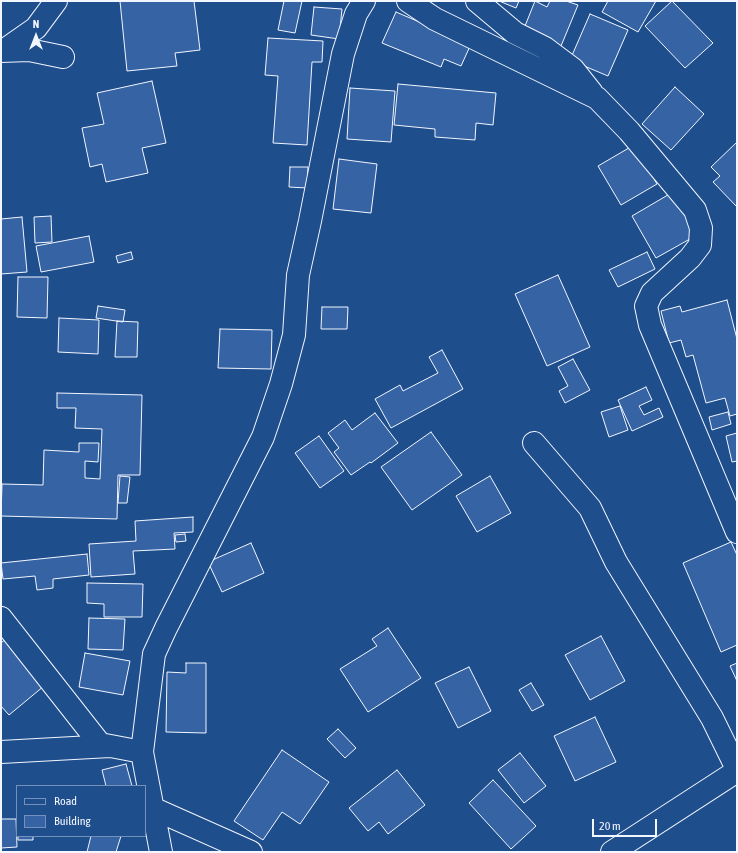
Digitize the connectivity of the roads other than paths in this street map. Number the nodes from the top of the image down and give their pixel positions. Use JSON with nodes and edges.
{"nodes":[{"id":1,"x":56,"y":1,"type":"edge"},
{"id":2,"x":364,"y":1,"type":"edge"},
{"id":3,"x":408,"y":1,"type":"edge"},
{"id":4,"x":477,"y":1,"type":"edge"},
{"id":5,"x":2,"y":51,"type":"edge"},
{"id":6,"x":63,"y":57,"type":"dead end"},
{"id":7,"x":597,"y":98,"type":"junction"},
{"id":8,"x":534,"y":442,"type":"dead end"},
{"id":9,"x":737,"y":532,"type":"edge"},
{"id":10,"x":1,"y":618,"type":"edge"},
{"id":11,"x":110,"y":746,"type":"junction"},
{"id":12,"x":1,"y":752,"type":"edge"},
{"id":13,"x":142,"y":752,"type":"junction"},
{"id":14,"x":737,"y":770,"type":"edge"},
{"id":15,"x":152,"y":808,"type":"junction"},
{"id":16,"x":161,"y":852,"type":"edge"},
{"id":17,"x":251,"y":852,"type":"edge"},
{"id":18,"x":612,"y":852,"type":"edge"}],
"edges":[{"from":1,"to":5,"type":"street"},
{"from":2,"to":13,"type":"street"},
{"from":3,"to":7,"type":"street"},
{"from":4,"to":7,"type":"street"},
{"from":5,"to":6,"type":"street"},
{"from":7,"to":9,"type":"street"},
{"from":8,"to":14,"type":"street"},
{"from":10,"to":11,"type":"street"},
{"from":11,"to":12,"type":"street"},
{"from":11,"to":13,"type":"street"},
{"from":13,"to":15,"type":"street"},
{"from":14,"to":18,"type":"street"},
{"from":15,"to":16,"type":"street"},
{"from":15,"to":17,"type":"street"}]}
